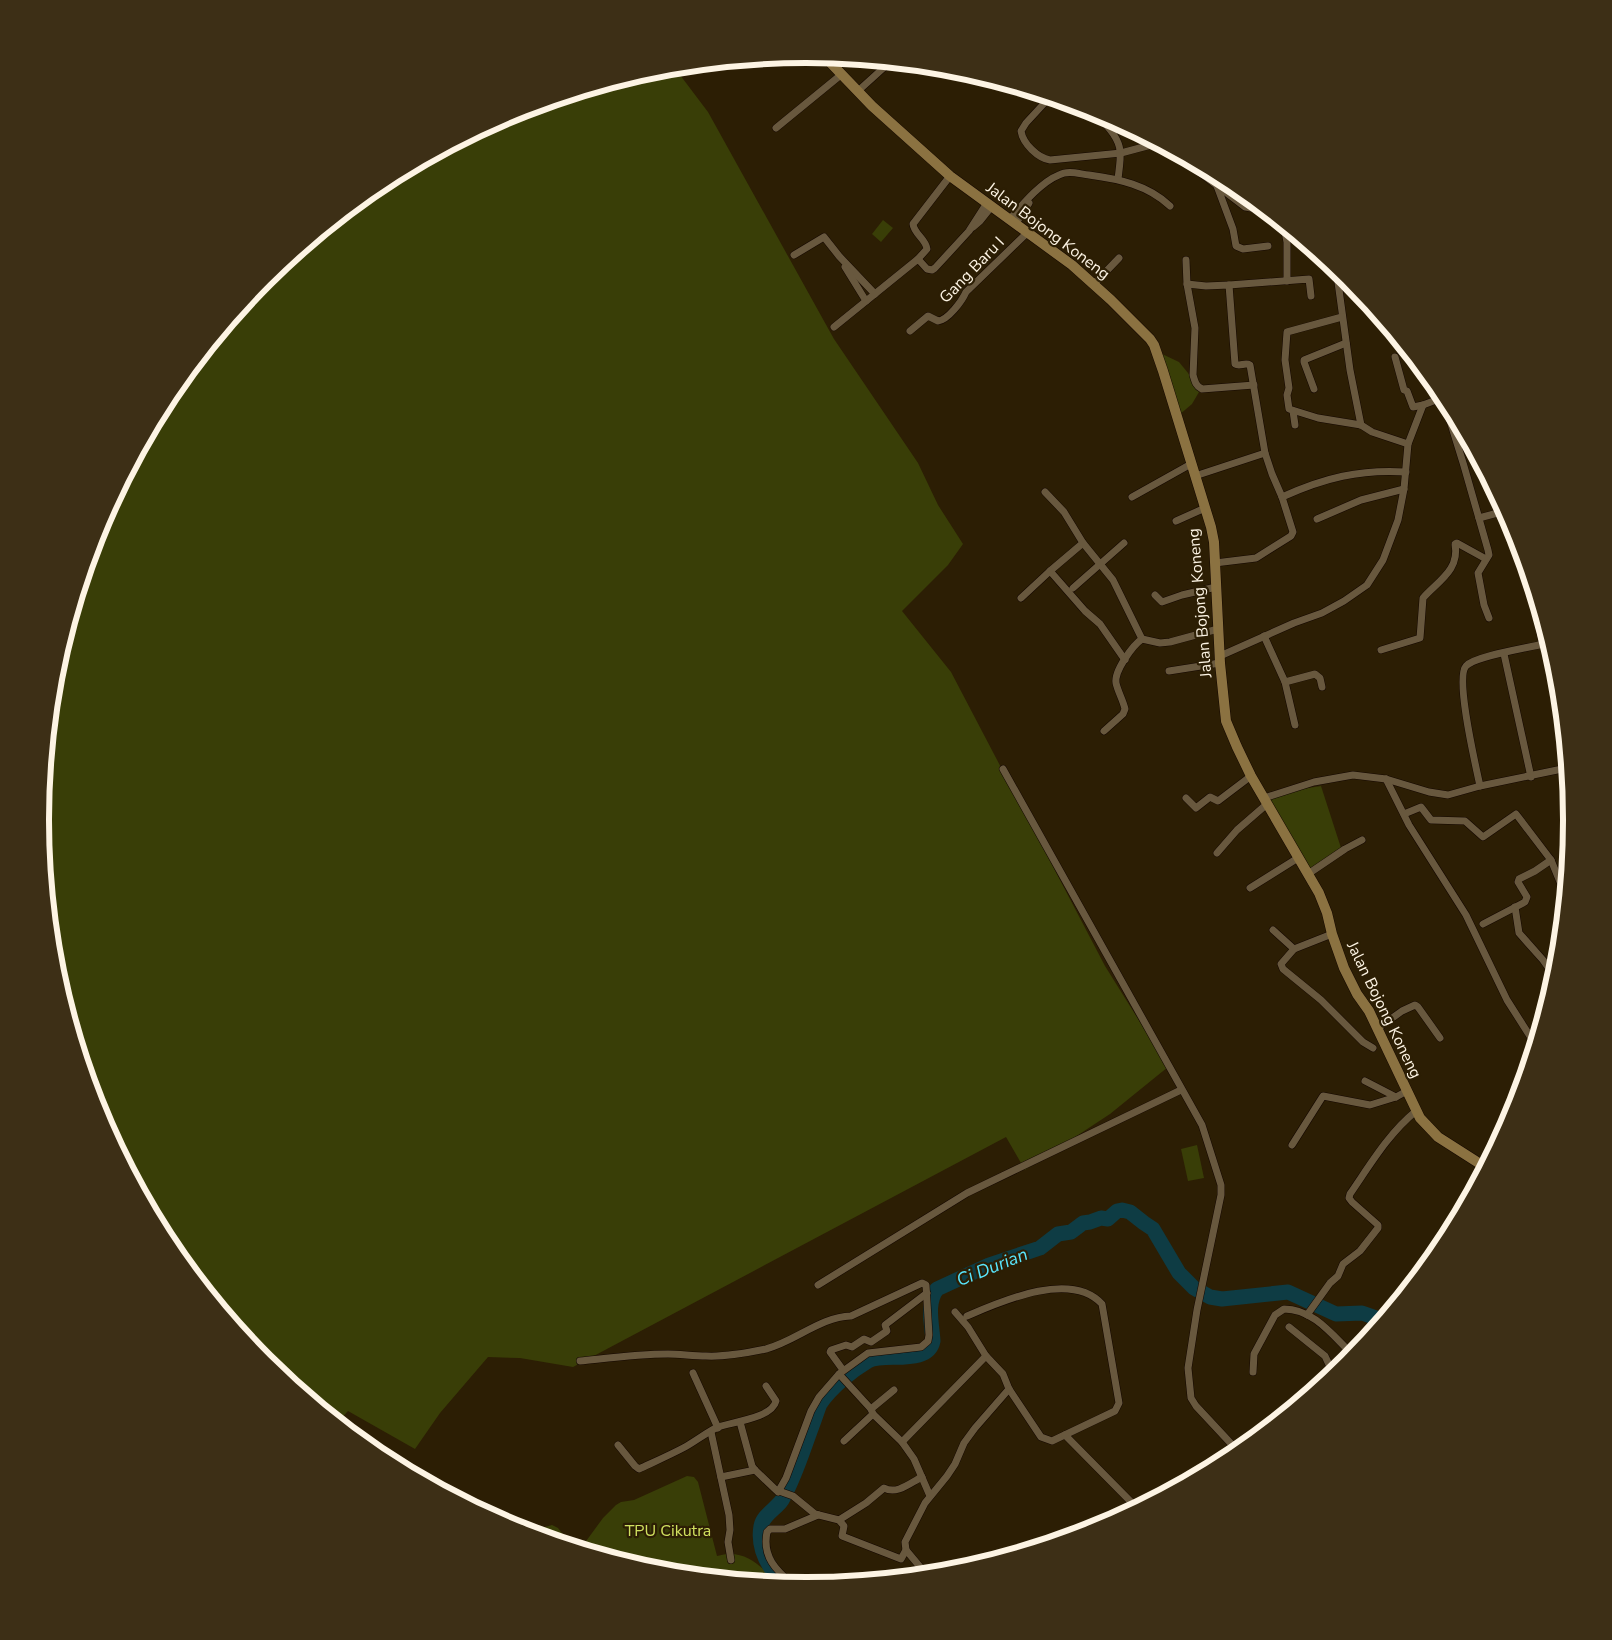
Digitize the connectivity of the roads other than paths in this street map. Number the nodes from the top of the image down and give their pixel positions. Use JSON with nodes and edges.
{"nodes":[{"id":1,"x":832,"y":64,"type":"edge"},
{"id":2,"x":885,"y":67,"type":"edge"},
{"id":3,"x":842,"y":74,"type":"junction"},
{"id":4,"x":858,"y":91,"type":"junction"},
{"id":5,"x":1046,"y":102,"type":"edge"},
{"id":6,"x":1104,"y":124,"type":"edge"},
{"id":7,"x":776,"y":128,"type":"dead end"},
{"id":8,"x":1149,"y":145,"type":"edge"},
{"id":9,"x":1121,"y":153,"type":"junction"},
{"id":10,"x":950,"y":176,"type":"junction"},
{"id":11,"x":1204,"y":176,"type":"edge"},
{"id":12,"x":1118,"y":179,"type":"junction"},
{"id":13,"x":1217,"y":186,"type":"junction"},
{"id":14,"x":1034,"y":194,"type":"junction"},
{"id":15,"x":989,"y":205,"type":"junction"},
{"id":16,"x":1170,"y":206,"type":"dead end"},
{"id":17,"x":1252,"y":208,"type":"edge"},
{"id":18,"x":1013,"y":221,"type":"junction"},
{"id":19,"x":1028,"y":232,"type":"junction"},
{"id":20,"x":1286,"y":235,"type":"edge"},
{"id":21,"x":1268,"y":246,"type":"dead end"},
{"id":22,"x":794,"y":254,"type":"dead end"},
{"id":23,"x":839,"y":256,"type":"junction"},
{"id":24,"x":1119,"y":258,"type":"dead end"},
{"id":25,"x":918,"y":259,"type":"junction"},
{"id":26,"x":1186,"y":260,"type":"dead end"},
{"id":27,"x":1287,"y":281,"type":"junction"},
{"id":28,"x":1339,"y":283,"type":"edge"},
{"id":29,"x":1094,"y":284,"type":"junction"},
{"id":30,"x":1186,"y":284,"type":"junction"},
{"id":31,"x":1229,"y":285,"type":"junction"},
{"id":32,"x":875,"y":294,"type":"junction"},
{"id":33,"x":1311,"y":296,"type":"dead end"},
{"id":34,"x":866,"y":301,"type":"junction"},
{"id":35,"x":1342,"y":317,"type":"junction"},
{"id":36,"x":834,"y":327,"type":"dead end"},
{"id":37,"x":910,"y":331,"type":"dead end"},
{"id":38,"x":1346,"y":343,"type":"junction"},
{"id":39,"x":1395,"y":357,"type":"dead end"},
{"id":40,"x":1254,"y":385,"type":"junction"},
{"id":41,"x":1314,"y":389,"type":"dead end"},
{"id":42,"x":1437,"y":400,"type":"edge"},
{"id":43,"x":1423,"y":405,"type":"junction"},
{"id":44,"x":1293,"y":411,"type":"junction"},
{"id":45,"x":1295,"y":425,"type":"dead end"},
{"id":46,"x":1452,"y":425,"type":"edge"},
{"id":47,"x":1361,"y":426,"type":"junction"},
{"id":48,"x":1408,"y":444,"type":"junction"},
{"id":49,"x":1265,"y":453,"type":"junction"},
{"id":50,"x":1191,"y":464,"type":"junction"},
{"id":51,"x":1406,"y":472,"type":"junction"},
{"id":52,"x":1195,"y":476,"type":"junction"},
{"id":53,"x":1404,"y":489,"type":"junction"},
{"id":54,"x":1045,"y":492,"type":"dead end"},
{"id":55,"x":1132,"y":497,"type":"dead end"},
{"id":56,"x":1282,"y":497,"type":"junction"},
{"id":57,"x":1205,"y":508,"type":"junction"},
{"id":58,"x":1498,"y":513,"type":"edge"},
{"id":59,"x":1479,"y":518,"type":"junction"},
{"id":60,"x":1317,"y":519,"type":"dead end"},
{"id":61,"x":1176,"y":521,"type":"dead end"},
{"id":62,"x":1083,"y":543,"type":"junction"},
{"id":63,"x":1124,"y":543,"type":"dead end"},
{"id":64,"x":1486,"y":559,"type":"junction"},
{"id":65,"x":1215,"y":562,"type":"junction"},
{"id":66,"x":1100,"y":564,"type":"junction"},
{"id":67,"x":1050,"y":571,"type":"junction"},
{"id":68,"x":1216,"y":587,"type":"junction"},
{"id":69,"x":1073,"y":588,"type":"dead end"},
{"id":70,"x":1155,"y":595,"type":"dead end"},
{"id":71,"x":1022,"y":598,"type":"dead end"},
{"id":72,"x":1489,"y":618,"type":"dead end"},
{"id":73,"x":1218,"y":629,"type":"junction"},
{"id":74,"x":1264,"y":636,"type":"junction"},
{"id":75,"x":1142,"y":639,"type":"junction"},
{"id":76,"x":1543,"y":644,"type":"edge"},
{"id":77,"x":1381,"y":650,"type":"dead end"},
{"id":78,"x":1504,"y":654,"type":"junction"},
{"id":79,"x":1125,"y":660,"type":"junction"},
{"id":80,"x":1220,"y":660,"type":"junction"},
{"id":81,"x":1169,"y":671,"type":"dead end"},
{"id":82,"x":1285,"y":682,"type":"junction"},
{"id":83,"x":1322,"y":686,"type":"dead end"},
{"id":84,"x":1295,"y":724,"type":"dead end"},
{"id":85,"x":1104,"y":730,"type":"dead end"},
{"id":86,"x":1003,"y":769,"type":"dead end"},
{"id":87,"x":1562,"y":769,"type":"edge"},
{"id":88,"x":1251,"y":776,"type":"junction"},
{"id":89,"x":1531,"y":777,"type":"junction"},
{"id":90,"x":1386,"y":779,"type":"junction"},
{"id":91,"x":1480,"y":786,"type":"junction"},
{"id":92,"x":1186,"y":798,"type":"dead end"},
{"id":93,"x":1265,"y":801,"type":"junction"},
{"id":94,"x":1404,"y":814,"type":"junction"},
{"id":95,"x":1362,"y":840,"type":"dead end"},
{"id":96,"x":1217,"y":853,"type":"dead end"},
{"id":97,"x":1298,"y":858,"type":"junction"},
{"id":98,"x":1551,"y":860,"type":"junction"},
{"id":99,"x":1308,"y":874,"type":"junction"},
{"id":100,"x":1561,"y":883,"type":"edge"},
{"id":101,"x":1250,"y":888,"type":"dead end"},
{"id":102,"x":1515,"y":908,"type":"junction"},
{"id":103,"x":1483,"y":924,"type":"dead end"},
{"id":104,"x":1273,"y":930,"type":"dead end"},
{"id":105,"x":1332,"y":934,"type":"junction"},
{"id":106,"x":1294,"y":949,"type":"junction"},
{"id":107,"x":1549,"y":969,"type":"edge"},
{"id":108,"x":1377,"y":1029,"type":"junction"},
{"id":109,"x":1531,"y":1037,"type":"edge"},
{"id":110,"x":1440,"y":1038,"type":"dead end"},
{"id":111,"x":1373,"y":1048,"type":"dead end"},
{"id":112,"x":1365,"y":1081,"type":"dead end"},
{"id":113,"x":1181,"y":1090,"type":"junction"},
{"id":114,"x":1407,"y":1091,"type":"junction"},
{"id":115,"x":1396,"y":1097,"type":"junction"},
{"id":116,"x":1416,"y":1111,"type":"junction"},
{"id":117,"x":1292,"y":1145,"type":"dead end"},
{"id":118,"x":1480,"y":1164,"type":"edge"},
{"id":119,"x":818,"y":1285,"type":"dead end"},
{"id":120,"x":927,"y":1293,"type":"junction"},
{"id":121,"x":955,"y":1312,"type":"dead end"},
{"id":122,"x":1309,"y":1312,"type":"junction"},
{"id":123,"x":967,"y":1316,"type":"dead end"},
{"id":124,"x":1289,"y":1327,"type":"dead end"},
{"id":125,"x":1347,"y":1349,"type":"edge"},
{"id":126,"x":986,"y":1356,"type":"junction"},
{"id":127,"x":580,"y":1361,"type":"dead end"},
{"id":128,"x":1329,"y":1366,"type":"edge"},
{"id":129,"x":1253,"y":1372,"type":"dead end"},
{"id":130,"x":693,"y":1373,"type":"dead end"},
{"id":131,"x":841,"y":1374,"type":"junction"},
{"id":132,"x":766,"y":1386,"type":"dead end"},
{"id":133,"x":1009,"y":1388,"type":"junction"},
{"id":134,"x":894,"y":1390,"type":"dead end"},
{"id":135,"x":872,"y":1411,"type":"junction"},
{"id":136,"x":740,"y":1422,"type":"junction"},
{"id":137,"x":714,"y":1430,"type":"junction"},
{"id":138,"x":1065,"y":1436,"type":"junction"},
{"id":139,"x":844,"y":1441,"type":"dead end"},
{"id":140,"x":902,"y":1442,"type":"junction"},
{"id":141,"x":618,"y":1445,"type":"dead end"},
{"id":142,"x":1233,"y":1446,"type":"edge"},
{"id":143,"x":755,"y":1470,"type":"junction"},
{"id":144,"x":922,"y":1476,"type":"junction"},
{"id":145,"x":721,"y":1477,"type":"junction"},
{"id":146,"x":781,"y":1492,"type":"junction"},
{"id":147,"x":930,"y":1496,"type":"junction"},
{"id":148,"x":1132,"y":1503,"type":"edge"},
{"id":149,"x":818,"y":1515,"type":"junction"},
{"id":150,"x":839,"y":1520,"type":"junction"},
{"id":151,"x":906,"y":1550,"type":"junction"},
{"id":152,"x":731,"y":1560,"type":"dead end"},
{"id":153,"x":921,"y":1568,"type":"edge"},
{"id":154,"x":784,"y":1577,"type":"edge"}],
"edges":[{"from":1,"to":3,"type":"street","name":"Jalan Bojong Koneng"},
{"from":2,"to":4,"type":"street"},
{"from":3,"to":4,"type":"street","name":"Jalan Bojong Koneng"},
{"from":3,"to":7,"type":"street"},
{"from":4,"to":10,"type":"street","name":"Jalan Bojong Koneng"},
{"from":5,"to":9,"type":"street"},
{"from":6,"to":9,"type":"street"},
{"from":8,"to":9,"type":"street"},
{"from":9,"to":12,"type":"street"},
{"from":10,"to":15,"type":"street","name":"Jalan Bojong Koneng"},
{"from":10,"to":25,"type":"street"},
{"from":11,"to":13,"type":"street"},
{"from":12,"to":14,"type":"street"},
{"from":12,"to":16,"type":"street"},
{"from":13,"to":17,"type":"street"},
{"from":13,"to":21,"type":"street"},
{"from":14,"to":18,"type":"street"},
{"from":14,"to":18,"type":"street"},
{"from":15,"to":18,"type":"street","name":"Jalan Bojong Koneng"},
{"from":15,"to":25,"type":"street","name":"Gang Baru I"},
{"from":18,"to":19,"type":"street","name":"Jalan Bojong Koneng"},
{"from":19,"to":29,"type":"street","name":"Jalan Bojong Koneng"},
{"from":19,"to":37,"type":"street","name":"Gang Baru I"},
{"from":20,"to":27,"type":"street"},
{"from":22,"to":23,"type":"street"},
{"from":23,"to":32,"type":"street"},
{"from":23,"to":34,"type":"street"},
{"from":24,"to":29,"type":"street"},
{"from":25,"to":32,"type":"street"},
{"from":26,"to":30,"type":"street"},
{"from":27,"to":31,"type":"street"},
{"from":27,"to":33,"type":"street"},
{"from":28,"to":35,"type":"street"},
{"from":29,"to":50,"type":"street","name":"Jalan Bojong Koneng"},
{"from":30,"to":31,"type":"street"},
{"from":30,"to":40,"type":"street"},
{"from":31,"to":40,"type":"street"},
{"from":32,"to":34,"type":"street"},
{"from":34,"to":36,"type":"street"},
{"from":35,"to":38,"type":"street"},
{"from":35,"to":44,"type":"street"},
{"from":38,"to":41,"type":"street"},
{"from":38,"to":47,"type":"street"},
{"from":39,"to":43,"type":"street"},
{"from":40,"to":49,"type":"street"},
{"from":42,"to":43,"type":"street"},
{"from":43,"to":48,"type":"street"},
{"from":44,"to":45,"type":"street"},
{"from":44,"to":47,"type":"street"},
{"from":46,"to":59,"type":"street"},
{"from":47,"to":48,"type":"street"},
{"from":48,"to":51,"type":"street"},
{"from":49,"to":52,"type":"street"},
{"from":49,"to":56,"type":"street"},
{"from":50,"to":52,"type":"street","name":"Jalan Bojong Koneng"},
{"from":50,"to":55,"type":"street"},
{"from":51,"to":53,"type":"street"},
{"from":51,"to":56,"type":"street"},
{"from":52,"to":57,"type":"street","name":"Jalan Bojong Koneng"},
{"from":53,"to":60,"type":"street"},
{"from":53,"to":74,"type":"street"},
{"from":54,"to":62,"type":"street"},
{"from":56,"to":65,"type":"street"},
{"from":57,"to":61,"type":"street"},
{"from":57,"to":65,"type":"street","name":"Jalan Bojong Koneng"},
{"from":58,"to":59,"type":"street"},
{"from":59,"to":64,"type":"street"},
{"from":62,"to":66,"type":"street"},
{"from":62,"to":67,"type":"street"},
{"from":63,"to":66,"type":"street"},
{"from":64,"to":72,"type":"street"},
{"from":64,"to":77,"type":"street"},
{"from":65,"to":68,"type":"street","name":"Jalan Bojong Koneng"},
{"from":66,"to":69,"type":"street"},
{"from":66,"to":75,"type":"street"},
{"from":67,"to":71,"type":"street"},
{"from":67,"to":79,"type":"street"},
{"from":68,"to":70,"type":"street"},
{"from":68,"to":73,"type":"street","name":"Jalan Bojong Koneng"},
{"from":73,"to":75,"type":"street"},
{"from":73,"to":80,"type":"street","name":"Jalan Bojong Koneng"},
{"from":74,"to":80,"type":"street"},
{"from":74,"to":82,"type":"street"},
{"from":75,"to":79,"type":"street"},
{"from":76,"to":78,"type":"street"},
{"from":78,"to":89,"type":"street"},
{"from":78,"to":91,"type":"street"},
{"from":79,"to":85,"type":"street"},
{"from":80,"to":81,"type":"street"},
{"from":80,"to":88,"type":"street","name":"Jalan Bojong Koneng"},
{"from":82,"to":83,"type":"street"},
{"from":82,"to":84,"type":"street"},
{"from":86,"to":113,"type":"street"},
{"from":87,"to":89,"type":"street"},
{"from":88,"to":92,"type":"street"},
{"from":88,"to":93,"type":"street","name":"Jalan Bojong Koneng"},
{"from":89,"to":91,"type":"street"},
{"from":90,"to":91,"type":"street"},
{"from":90,"to":93,"type":"street"},
{"from":90,"to":94,"type":"street"},
{"from":93,"to":96,"type":"street"},
{"from":93,"to":97,"type":"street","name":"Jalan Bojong Koneng"},
{"from":94,"to":98,"type":"street"},
{"from":94,"to":109,"type":"street"},
{"from":95,"to":99,"type":"street"},
{"from":97,"to":99,"type":"street","name":"Jalan Bojong Koneng"},
{"from":97,"to":101,"type":"street"},
{"from":98,"to":100,"type":"street"},
{"from":98,"to":102,"type":"street"},
{"from":99,"to":105,"type":"street","name":"Jalan Bojong Koneng"},
{"from":102,"to":103,"type":"street"},
{"from":102,"to":107,"type":"street"},
{"from":104,"to":106,"type":"street"},
{"from":105,"to":106,"type":"street"},
{"from":105,"to":108,"type":"street","name":"Jalan Bojong Koneng"},
{"from":106,"to":111,"type":"street"},
{"from":108,"to":110,"type":"street"},
{"from":108,"to":114,"type":"street","name":"Jalan Bojong Koneng"},
{"from":112,"to":115,"type":"street"},
{"from":113,"to":119,"type":"street"},
{"from":113,"to":142,"type":"street"},
{"from":114,"to":115,"type":"street"},
{"from":114,"to":116,"type":"street","name":"Jalan Bojong Koneng"},
{"from":115,"to":117,"type":"street"},
{"from":116,"to":118,"type":"street","name":"Jalan Bojong Koneng"},
{"from":116,"to":122,"type":"street"},
{"from":120,"to":127,"type":"street"},
{"from":120,"to":131,"type":"street"},
{"from":120,"to":131,"type":"street"},
{"from":121,"to":126,"type":"street"},
{"from":122,"to":125,"type":"street"},
{"from":122,"to":129,"type":"street"},
{"from":123,"to":138,"type":"street"},
{"from":124,"to":128,"type":"street"},
{"from":126,"to":133,"type":"street"},
{"from":126,"to":140,"type":"street"},
{"from":130,"to":137,"type":"street"},
{"from":131,"to":135,"type":"street"},
{"from":131,"to":146,"type":"street"},
{"from":132,"to":136,"type":"street"},
{"from":133,"to":138,"type":"street"},
{"from":133,"to":147,"type":"street"},
{"from":134,"to":135,"type":"street"},
{"from":135,"to":139,"type":"street"},
{"from":135,"to":140,"type":"street"},
{"from":136,"to":137,"type":"street"},
{"from":136,"to":143,"type":"street"},
{"from":137,"to":141,"type":"street"},
{"from":137,"to":145,"type":"street"},
{"from":138,"to":148,"type":"street"},
{"from":140,"to":144,"type":"street"},
{"from":143,"to":145,"type":"street"},
{"from":143,"to":146,"type":"street"},
{"from":144,"to":147,"type":"street"},
{"from":144,"to":150,"type":"street"},
{"from":145,"to":152,"type":"street"},
{"from":146,"to":149,"type":"street"},
{"from":147,"to":151,"type":"street"},
{"from":149,"to":150,"type":"street"},
{"from":149,"to":154,"type":"street"},
{"from":150,"to":151,"type":"street"},
{"from":151,"to":153,"type":"street"}]}
